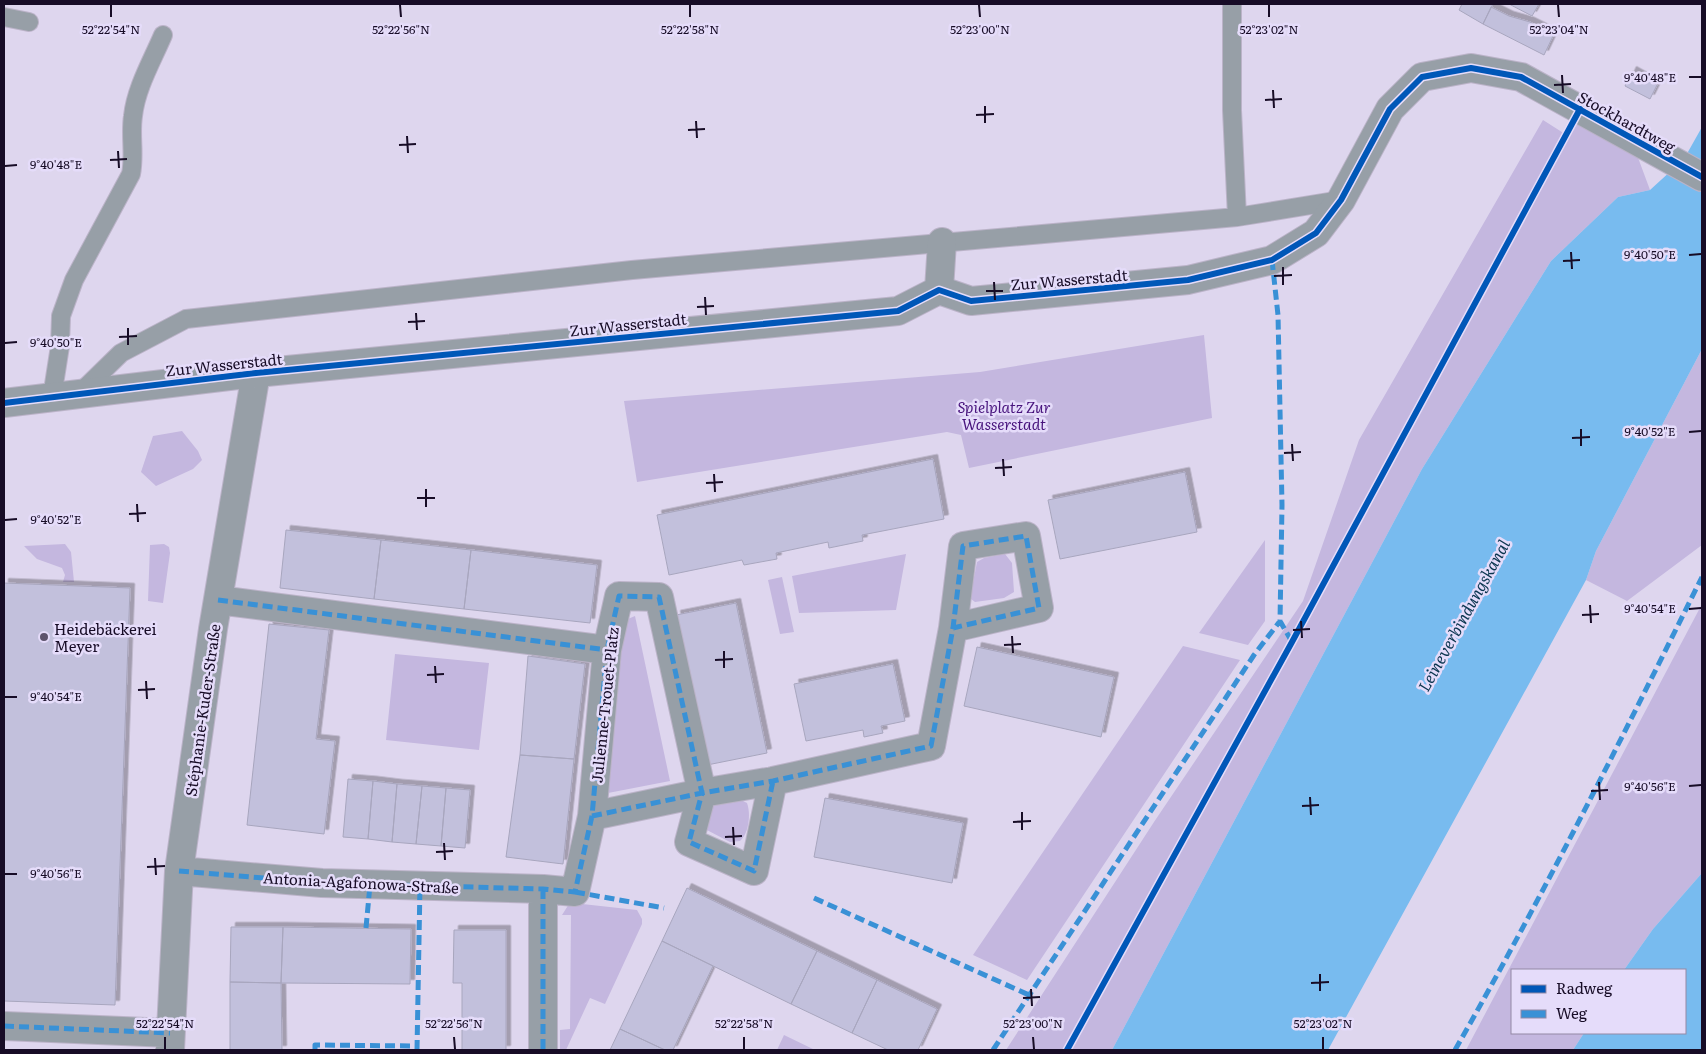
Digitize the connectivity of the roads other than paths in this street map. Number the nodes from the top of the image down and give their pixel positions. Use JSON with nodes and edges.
{"nodes":[{"id":1,"x":1232,"y":4,"type":"edge"},
{"id":2,"x":4,"y":17,"type":"edge"},
{"id":3,"x":29,"y":22,"type":"dead end"},
{"id":4,"x":163,"y":35,"type":"dead end"},
{"id":5,"x":1702,"y":176,"type":"edge"},
{"id":6,"x":1341,"y":200,"type":"junction"},
{"id":7,"x":1237,"y":217,"type":"junction"},
{"id":8,"x":942,"y":242,"type":"junction"},
{"id":9,"x":939,"y":290,"type":"junction"},
{"id":10,"x":256,"y":373,"type":"junction"},
{"id":11,"x":80,"y":393,"type":"junction"},
{"id":12,"x":52,"y":397,"type":"junction"},
{"id":13,"x":4,"y":403,"type":"edge"},
{"id":14,"x":218,"y":600,"type":"junction"},
{"id":15,"x":953,"y":628,"type":"dead end"},
{"id":16,"x":607,"y":650,"type":"junction"},
{"id":17,"x":773,"y":781,"type":"junction"},
{"id":18,"x":702,"y":793,"type":"junction"},
{"id":19,"x":592,"y":816,"type":"junction"},
{"id":20,"x":179,"y":871,"type":"junction"},
{"id":21,"x":543,"y":889,"type":"junction"},
{"id":22,"x":4,"y":1026,"type":"edge"},
{"id":23,"x":170,"y":1042,"type":"edge"},
{"id":24,"x":543,"y":1050,"type":"edge"}],
"edges":[{"from":1,"to":7,"type":"lane"},
{"from":2,"to":3,"type":"lane"},
{"from":4,"to":12,"type":"lane"},
{"from":5,"to":6,"type":"street","name":"Stockhardtweg"},
{"from":6,"to":7,"type":"lane"},
{"from":6,"to":9,"type":"street","name":"Zur Wasserstadt"},
{"from":7,"to":8,"type":"lane"},
{"from":8,"to":9,"type":"street"},
{"from":8,"to":11,"type":"lane"},
{"from":9,"to":10,"type":"street","name":"Zur Wasserstadt"},
{"from":10,"to":11,"type":"street","name":"Zur Wasserstadt"},
{"from":10,"to":14,"type":"street","name":"Stéphanie-Kuder-Straße"},
{"from":11,"to":12,"type":"street","name":"Zur Wasserstadt"},
{"from":12,"to":13,"type":"street","name":"Zur Wasserstadt"},
{"from":14,"to":16,"type":"street"},
{"from":14,"to":20,"type":"street","name":"Stéphanie-Kuder-Straße"},
{"from":15,"to":17,"type":"street"},
{"from":16,"to":18,"type":"street","name":"Julienne-Trouet-Platz"},
{"from":16,"to":19,"type":"street","name":"Julienne-Trouet-Platz"},
{"from":17,"to":18,"type":"street"},
{"from":17,"to":18,"type":"street","name":"Julienne-Trouet-Platz"},
{"from":18,"to":19,"type":"street"},
{"from":19,"to":21,"type":"street","name":"Julienne-Trouet-Platz"},
{"from":20,"to":21,"type":"street","name":"Antonia-Agafonowa-Straße"},
{"from":20,"to":23,"type":"street","name":"Stéphanie-Kuder-Straße"},
{"from":21,"to":24,"type":"street"},
{"from":22,"to":23,"type":"street"}]}
